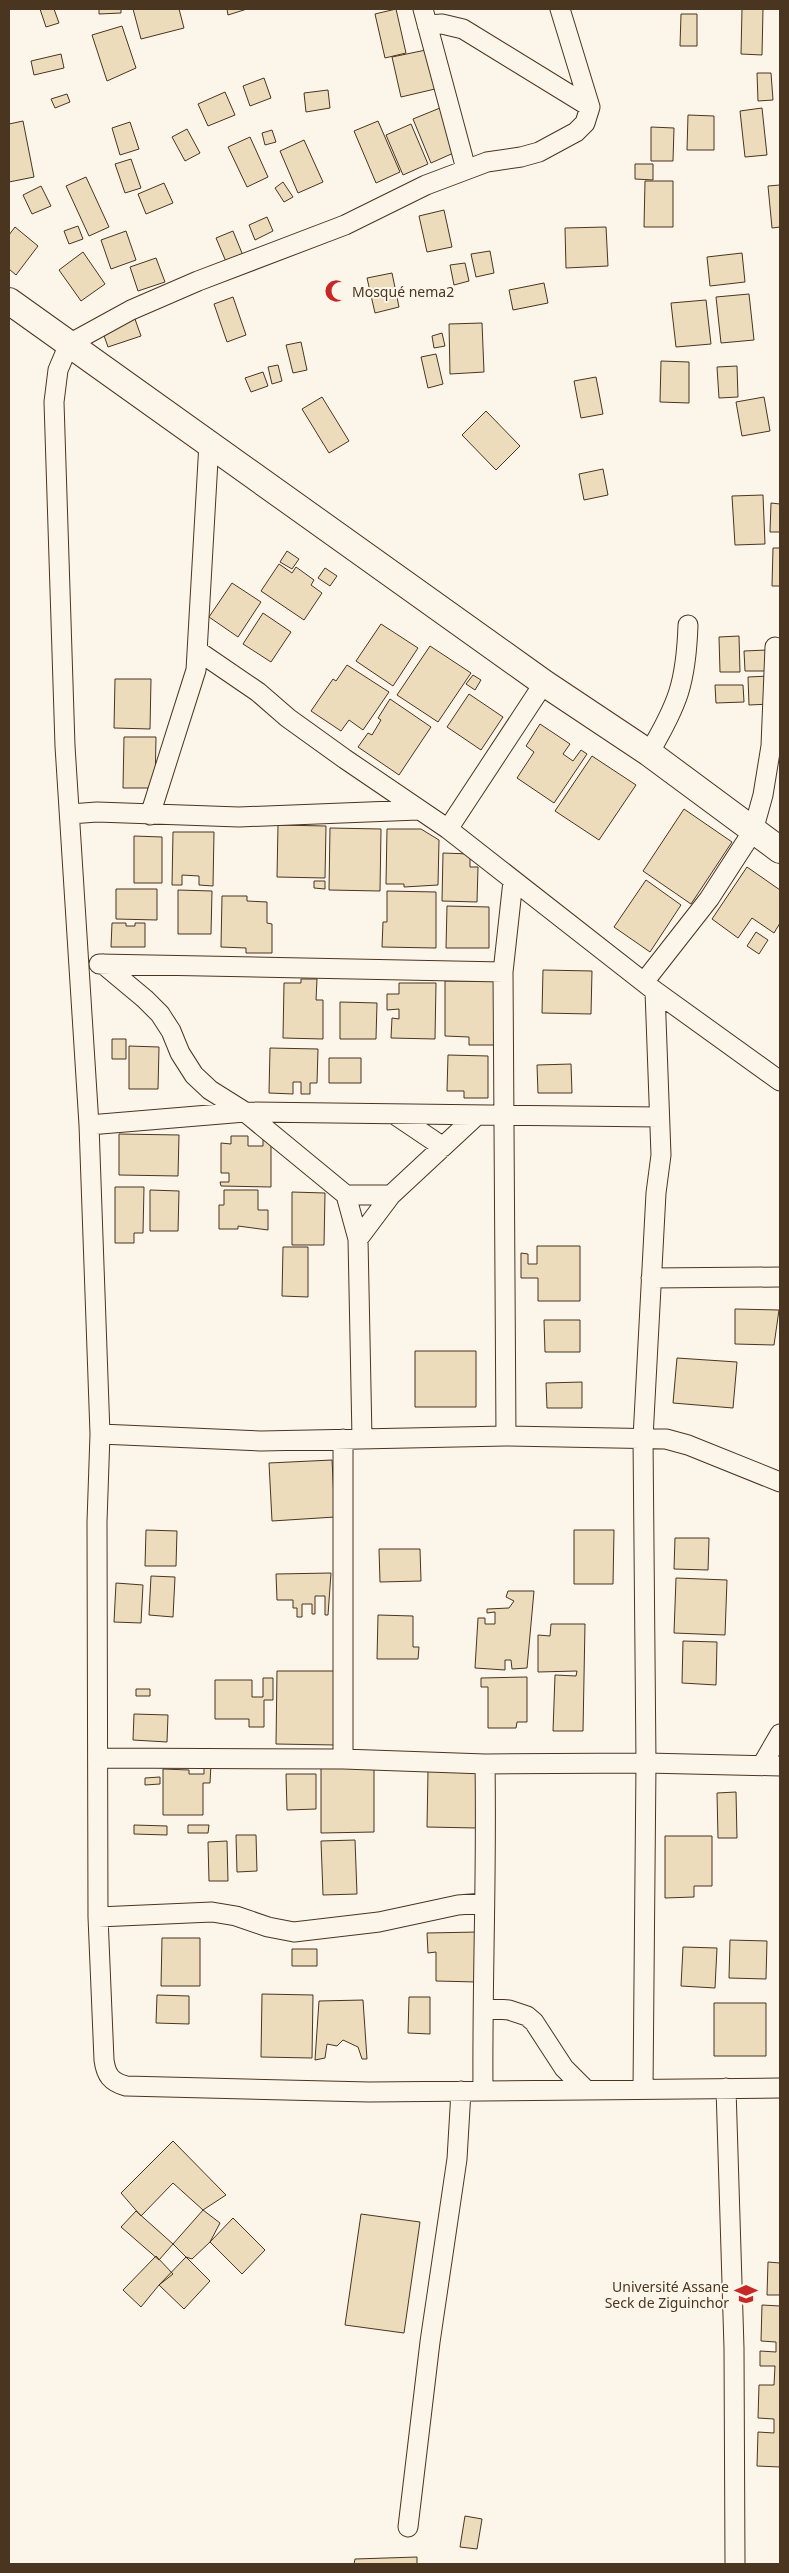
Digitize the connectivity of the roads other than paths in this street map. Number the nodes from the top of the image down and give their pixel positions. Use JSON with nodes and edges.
{"nodes":[{"id":1,"x":560,"y":9,"type":"edge"},
{"id":2,"x":425,"y":17,"type":"edge"},
{"id":3,"x":590,"y":107,"type":"junction"},
{"id":4,"x":466,"y":170,"type":"junction"},
{"id":5,"x":9,"y":301,"type":"edge"},
{"id":6,"x":69,"y":344,"type":"junction"},
{"id":7,"x":209,"y":443,"type":"junction"},
{"id":8,"x":688,"y":625,"type":"dead end"},
{"id":9,"x":775,"y":646,"type":"dead end"},
{"id":10,"x":198,"y":651,"type":"junction"},
{"id":11,"x":544,"y":683,"type":"junction"},
{"id":12,"x":649,"y":753,"type":"junction"},
{"id":13,"x":418,"y":810,"type":"junction"},
{"id":14,"x":70,"y":814,"type":"junction"},
{"id":15,"x":150,"y":815,"type":"junction"},
{"id":16,"x":448,"y":829,"type":"junction"},
{"id":17,"x":753,"y":831,"type":"junction"},
{"id":18,"x":780,"y":850,"type":"edge"},
{"id":19,"x":514,"y":881,"type":"junction"},
{"id":20,"x":103,"y":964,"type":"junction"},
{"id":21,"x":78,"y":965,"type":"junction"},
{"id":22,"x":503,"y":972,"type":"junction"},
{"id":23,"x":649,"y":986,"type":"junction"},
{"id":24,"x":780,"y":1081,"type":"edge"},
{"id":25,"x":245,"y":1112,"type":"junction"},
{"id":26,"x":397,"y":1116,"type":"junction"},
{"id":27,"x":476,"y":1116,"type":"junction"},
{"id":28,"x":503,"y":1116,"type":"junction"},
{"id":29,"x":658,"y":1116,"type":"junction"},
{"id":30,"x":90,"y":1125,"type":"junction"},
{"id":31,"x":443,"y":1147,"type":"junction"},
{"id":32,"x":346,"y":1195,"type":"junction"},
{"id":33,"x":391,"y":1195,"type":"junction"},
{"id":34,"x":358,"y":1239,"type":"junction"},
{"id":35,"x":780,"y":1277,"type":"edge"},
{"id":36,"x":651,"y":1278,"type":"junction"},
{"id":37,"x":100,"y":1434,"type":"junction"},
{"id":38,"x":506,"y":1436,"type":"junction"},
{"id":39,"x":362,"y":1438,"type":"junction"},
{"id":40,"x":642,"y":1438,"type":"junction"},
{"id":41,"x":344,"y":1439,"type":"junction"},
{"id":42,"x":780,"y":1482,"type":"edge"},
{"id":43,"x":780,"y":1734,"type":"edge"},
{"id":44,"x":99,"y":1758,"type":"junction"},
{"id":45,"x":343,"y":1759,"type":"junction"},
{"id":46,"x":646,"y":1763,"type":"junction"},
{"id":47,"x":486,"y":1764,"type":"junction"},
{"id":48,"x":771,"y":1765,"type":"edge"},
{"id":49,"x":484,"y":1903,"type":"junction"},
{"id":50,"x":98,"y":1917,"type":"junction"},
{"id":51,"x":485,"y":2008,"type":"junction"},
{"id":52,"x":726,"y":2088,"type":"junction"},
{"id":53,"x":780,"y":2088,"type":"edge"},
{"id":54,"x":585,"y":2089,"type":"junction"},
{"id":55,"x":644,"y":2089,"type":"junction"},
{"id":56,"x":483,"y":2090,"type":"junction"},
{"id":57,"x":461,"y":2091,"type":"junction"},
{"id":58,"x":408,"y":2527,"type":"dead end"},
{"id":59,"x":735,"y":2564,"type":"edge"}],
"edges":[{"from":1,"to":3,"type":"street"},
{"from":2,"to":3,"type":"street"},
{"from":2,"to":4,"type":"street"},
{"from":3,"to":4,"type":"street"},
{"from":4,"to":6,"type":"street"},
{"from":5,"to":6,"type":"street"},
{"from":6,"to":7,"type":"street"},
{"from":6,"to":14,"type":"street"},
{"from":7,"to":10,"type":"street"},
{"from":7,"to":11,"type":"street"},
{"from":8,"to":12,"type":"street"},
{"from":9,"to":17,"type":"street"},
{"from":10,"to":13,"type":"street"},
{"from":10,"to":15,"type":"street"},
{"from":11,"to":12,"type":"street"},
{"from":11,"to":16,"type":"street"},
{"from":12,"to":17,"type":"street"},
{"from":13,"to":15,"type":"street"},
{"from":13,"to":16,"type":"street"},
{"from":14,"to":15,"type":"street"},
{"from":14,"to":21,"type":"street"},
{"from":16,"to":19,"type":"street"},
{"from":17,"to":18,"type":"street"},
{"from":17,"to":23,"type":"street"},
{"from":19,"to":22,"type":"street"},
{"from":19,"to":23,"type":"street"},
{"from":20,"to":21,"type":"street"},
{"from":20,"to":22,"type":"street"},
{"from":20,"to":25,"type":"street"},
{"from":21,"to":30,"type":"street"},
{"from":22,"to":28,"type":"street"},
{"from":23,"to":24,"type":"street"},
{"from":23,"to":29,"type":"street"},
{"from":25,"to":26,"type":"street"},
{"from":25,"to":30,"type":"street"},
{"from":25,"to":32,"type":"street"},
{"from":26,"to":27,"type":"street"},
{"from":26,"to":31,"type":"street"},
{"from":27,"to":28,"type":"street"},
{"from":27,"to":31,"type":"street"},
{"from":28,"to":29,"type":"street"},
{"from":28,"to":38,"type":"street"},
{"from":29,"to":36,"type":"street"},
{"from":30,"to":37,"type":"street"},
{"from":31,"to":33,"type":"street"},
{"from":32,"to":33,"type":"street"},
{"from":32,"to":34,"type":"street"},
{"from":33,"to":34,"type":"street"},
{"from":34,"to":39,"type":"street"},
{"from":35,"to":36,"type":"street"},
{"from":36,"to":40,"type":"street"},
{"from":37,"to":41,"type":"street"},
{"from":37,"to":44,"type":"street"},
{"from":38,"to":39,"type":"street"},
{"from":38,"to":40,"type":"street"},
{"from":39,"to":41,"type":"street"},
{"from":40,"to":42,"type":"street"},
{"from":40,"to":46,"type":"street"},
{"from":41,"to":45,"type":"street"},
{"from":43,"to":48,"type":"street"},
{"from":44,"to":45,"type":"street"},
{"from":44,"to":50,"type":"street"},
{"from":45,"to":47,"type":"street"},
{"from":46,"to":47,"type":"street"},
{"from":46,"to":48,"type":"street"},
{"from":46,"to":55,"type":"street"},
{"from":47,"to":49,"type":"street"},
{"from":49,"to":50,"type":"street"},
{"from":49,"to":51,"type":"street"},
{"from":50,"to":57,"type":"street"},
{"from":51,"to":54,"type":"street"},
{"from":51,"to":56,"type":"street"},
{"from":52,"to":53,"type":"street"},
{"from":52,"to":55,"type":"street"},
{"from":52,"to":59,"type":"street"},
{"from":54,"to":55,"type":"street"},
{"from":54,"to":56,"type":"street"},
{"from":56,"to":57,"type":"street"},
{"from":57,"to":58,"type":"street"}]}
